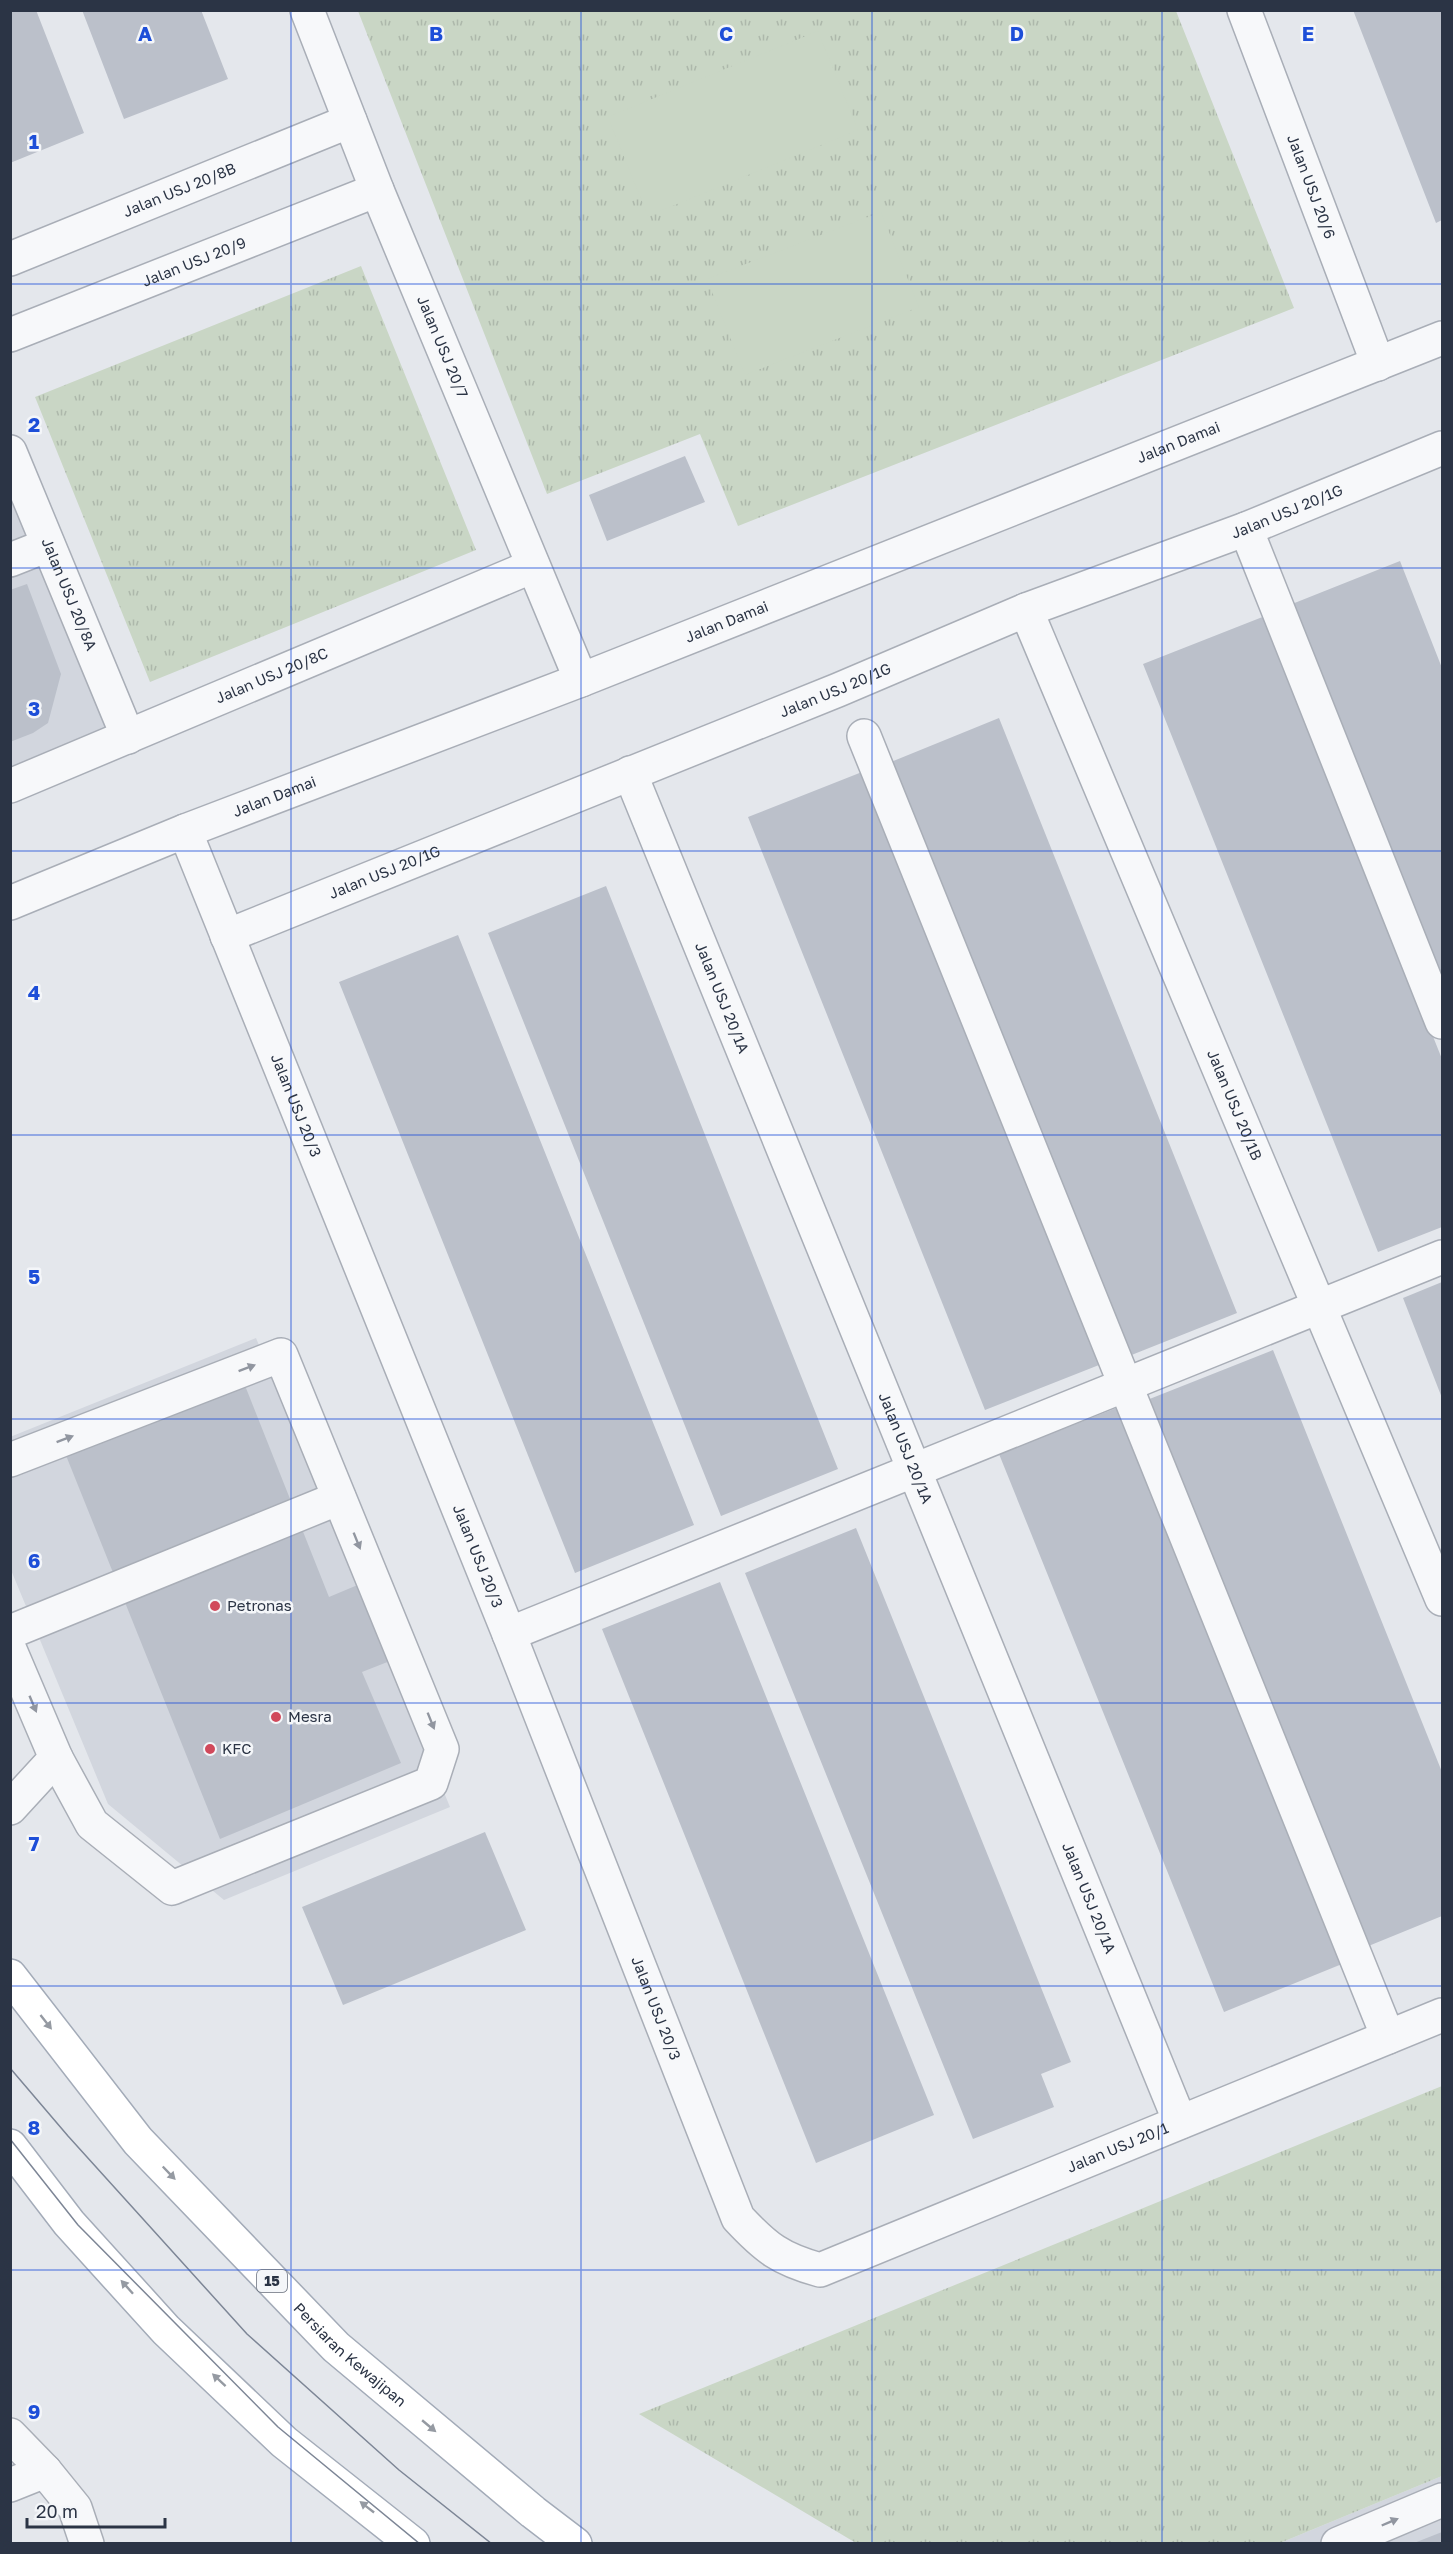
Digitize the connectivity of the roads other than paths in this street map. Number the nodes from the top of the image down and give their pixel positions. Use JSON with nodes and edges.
{"nodes":[{"id":1,"x":307,"y":10,"type":"edge"},
{"id":2,"x":1244,"y":10,"type":"edge"},
{"id":3,"x":350,"y":121,"type":"junction"},
{"id":4,"x":377,"y":190,"type":"junction"},
{"id":5,"x":10,"y":259,"type":"edge"},
{"id":6,"x":10,"y":335,"type":"edge"},
{"id":7,"x":1443,"y":338,"type":"edge"},
{"id":8,"x":1378,"y":364,"type":"junction"},
{"id":9,"x":1442,"y":451,"type":"edge"},
{"id":10,"x":10,"y":452,"type":"edge"},
{"id":11,"x":1246,"y":529,"type":"junction"},
{"id":12,"x":48,"y":545,"type":"junction"},
{"id":13,"x":10,"y":560,"type":"edge"},
{"id":14,"x":533,"y":566,"type":"junction"},
{"id":15,"x":1026,"y":610,"type":"junction"},
{"id":16,"x":581,"y":680,"type":"junction"},
{"id":17,"x":864,"y":736,"type":"dead end"},
{"id":18,"x":128,"y":737,"type":"junction"},
{"id":19,"x":630,"y":773,"type":"junction"},
{"id":20,"x":10,"y":786,"type":"edge"},
{"id":21,"x":185,"y":831,"type":"junction"},
{"id":22,"x":10,"y":903,"type":"edge"},
{"id":23,"x":227,"y":936,"type":"junction"},
{"id":24,"x":1443,"y":1022,"type":"edge"},
{"id":25,"x":1443,"y":1257,"type":"edge"},
{"id":26,"x":1319,"y":1307,"type":"junction"},
{"id":27,"x":1126,"y":1385,"type":"junction"},
{"id":28,"x":10,"y":1460,"type":"edge"},
{"id":29,"x":915,"y":1470,"type":"junction"},
{"id":30,"x":339,"y":1498,"type":"junction"},
{"id":31,"x":1443,"y":1599,"type":"edge"},
{"id":32,"x":10,"y":1632,"type":"edge"},
{"id":33,"x":509,"y":1634,"type":"junction"},
{"id":34,"x":10,"y":1650,"type":"edge"},
{"id":35,"x":56,"y":1758,"type":"junction"},
{"id":36,"x":10,"y":1808,"type":"edge"},
{"id":37,"x":12,"y":1974,"type":"edge"},
{"id":38,"x":1443,"y":2015,"type":"edge"},
{"id":39,"x":1388,"y":2037,"type":"junction"},
{"id":40,"x":1180,"y":2122,"type":"junction"},
{"id":41,"x":10,"y":2146,"type":"edge"},
{"id":42,"x":792,"y":2262,"type":"joint"},
{"id":43,"x":10,"y":2436,"type":"edge"},
{"id":44,"x":45,"y":2471,"type":"junction"},
{"id":45,"x":10,"y":2486,"type":"edge"},
{"id":46,"x":1443,"y":2500,"type":"edge"},
{"id":47,"x":87,"y":2544,"type":"edge"},
{"id":48,"x":413,"y":2544,"type":"edge"},
{"id":49,"x":575,"y":2544,"type":"edge"},
{"id":50,"x":1338,"y":2544,"type":"edge"}],
"edges":[{"from":1,"to":3,"type":"street","name":"Jalan USJ 20/7"},
{"from":2,"to":8,"type":"street","name":"Jalan USJ 20/6"},
{"from":3,"to":4,"type":"street","name":"Jalan USJ 20/7"},
{"from":3,"to":5,"type":"street","name":"Jalan USJ 20/8B"},
{"from":4,"to":6,"type":"street","name":"Jalan USJ 20/9"},
{"from":4,"to":14,"type":"street","name":"Jalan USJ 20/7"},
{"from":7,"to":8,"type":"street","name":"Jalan Damai"},
{"from":8,"to":16,"type":"street","name":"Jalan Damai"},
{"from":9,"to":11,"type":"street","name":"Jalan USJ 20/1G"},
{"from":10,"to":12,"type":"street","name":"Jalan USJ 20/8A"},
{"from":11,"to":15,"type":"street","name":"Jalan USJ 20/1G"},
{"from":11,"to":24,"type":"street"},
{"from":12,"to":13,"type":"street"},
{"from":12,"to":18,"type":"street","name":"Jalan USJ 20/8A"},
{"from":14,"to":16,"type":"street","name":"Jalan USJ 20/7"},
{"from":14,"to":18,"type":"street","name":"Jalan USJ 20/8C"},
{"from":15,"to":19,"type":"street","name":"Jalan USJ 20/1G"},
{"from":15,"to":26,"type":"street","name":"Jalan USJ 20/1B"},
{"from":16,"to":21,"type":"street","name":"Jalan Damai"},
{"from":17,"to":27,"type":"street"},
{"from":18,"to":20,"type":"street","name":"Jalan USJ 20/8C"},
{"from":19,"to":23,"type":"street","name":"Jalan USJ 20/1G"},
{"from":19,"to":29,"type":"street","name":"Jalan USJ 20/1A"},
{"from":21,"to":22,"type":"street","name":"Jalan Damai"},
{"from":21,"to":23,"type":"street","name":"Jalan USJ 20/3"},
{"from":23,"to":33,"type":"street","name":"Jalan USJ 20/3"},
{"from":25,"to":26,"type":"street"},
{"from":26,"to":27,"type":"street"},
{"from":26,"to":31,"type":"street","name":"Jalan USJ 20/1B"},
{"from":27,"to":29,"type":"street"},
{"from":27,"to":39,"type":"street"},
{"from":28,"to":30,"type":"street","one_way":true},
{"from":29,"to":33,"type":"street"},
{"from":29,"to":40,"type":"street","name":"Jalan USJ 20/1A"},
{"from":30,"to":32,"type":"street"},
{"from":30,"to":35,"type":"street","one_way":true},
{"from":33,"to":42,"type":"street","name":"Jalan USJ 20/3"},
{"from":34,"to":35,"type":"street","one_way":true},
{"from":35,"to":36,"type":"street"},
{"from":37,"to":49,"type":"main road","name":"Persiaran Kewajipan","number":"15","one_way":true},
{"from":38,"to":39,"type":"street","name":"Jalan USJ 20/1"},
{"from":39,"to":40,"type":"street","name":"Jalan USJ 20/1"},
{"from":40,"to":42,"type":"street","name":"Jalan USJ 20/1"},
{"from":48,"to":41,"type":"main road","one_way":true},
{"from":43,"to":44,"type":"street"},
{"from":44,"to":45,"type":"street"},
{"from":44,"to":47,"type":"street"},
{"from":50,"to":46,"type":"street","one_way":true}]}
